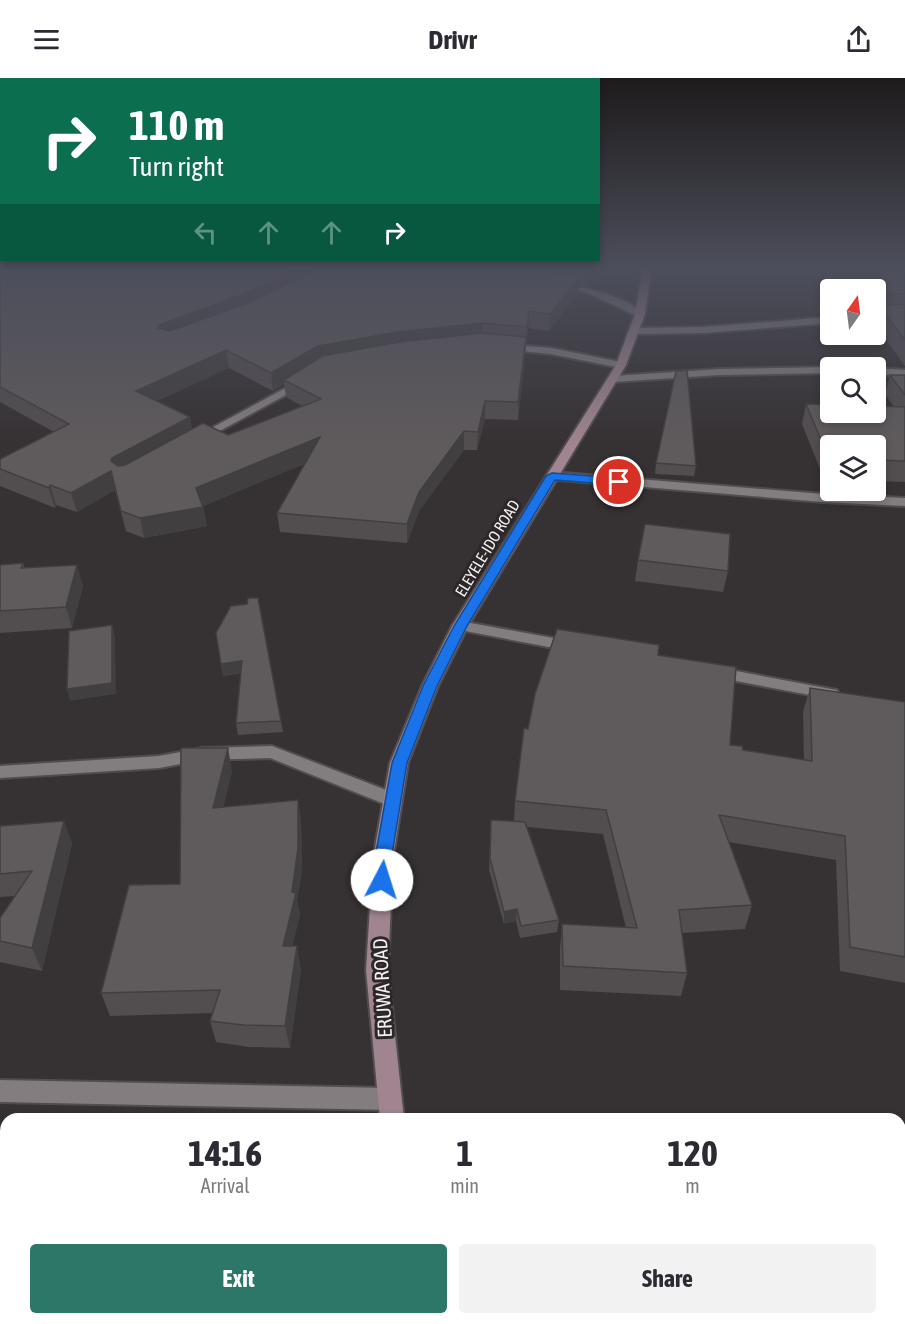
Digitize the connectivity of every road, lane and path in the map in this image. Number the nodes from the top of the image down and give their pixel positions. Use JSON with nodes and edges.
{"nodes":[{"id":1,"x":635,"y":327,"type":"edge"},
{"id":2,"x":740,"y":327,"type":"edge"},
{"id":3,"x":634,"y":331,"type":"junction"},
{"id":4,"x":493,"y":346,"type":"edge"},
{"id":5,"x":621,"y":365,"type":"junction"},
{"id":6,"x":820,"y":370,"type":"edge"},
{"id":7,"x":886,"y":372,"type":"edge"},
{"id":8,"x":905,"y":373,"type":"edge"},
{"id":9,"x":311,"y":375,"type":"edge"},
{"id":10,"x":614,"y":379,"type":"junction"},
{"id":11,"x":187,"y":444,"type":"edge"},
{"id":12,"x":552,"y":476,"type":"junction"},
{"id":13,"x":905,"y":502,"type":"edge"},
{"id":14,"x":460,"y":626,"type":"junction"},
{"id":15,"x":589,"y":650,"type":"edge"},
{"id":16,"x":694,"y":669,"type":"edge"},
{"id":17,"x":846,"y":696,"type":"edge"},
{"id":18,"x":0,"y":772,"type":"edge"},
{"id":19,"x":393,"y":800,"type":"junction"},
{"id":20,"x":383,"y":858,"type":"joint"},
{"id":21,"x":0,"y":1091,"type":"edge"},
{"id":22,"x":391,"y":1109,"type":"edge"}],
"edges":[{"from":1,"to":3,"type":"main road","name":"ELEYELE-IDO ROAD"},
{"from":2,"to":3,"type":"street"},
{"from":3,"to":5,"type":"main road","name":"ELEYELE-IDO ROAD"},
{"from":4,"to":5,"type":"street"},
{"from":5,"to":10,"type":"main road","name":"ELEYELE-IDO ROAD"},
{"from":6,"to":10,"type":"street"},
{"from":7,"to":8,"type":"street"},
{"from":9,"to":11,"type":"street"},
{"from":10,"to":12,"type":"main road","name":"ELEYELE-IDO ROAD"},
{"from":12,"to":13,"type":"street"},
{"from":12,"to":14,"type":"main road","name":"ELEYELE-IDO ROAD"},
{"from":14,"to":15,"type":"street"},
{"from":14,"to":19,"type":"main road","name":"ELEYELE-IDO ROAD"},
{"from":16,"to":17,"type":"street"},
{"from":18,"to":19,"type":"street"},
{"from":19,"to":20,"type":"main road","name":"ELEYELE-IDO ROAD"},
{"from":20,"to":22,"type":"main road","name":"ERUWA ROAD"},
{"from":21,"to":22,"type":"street"}]}
